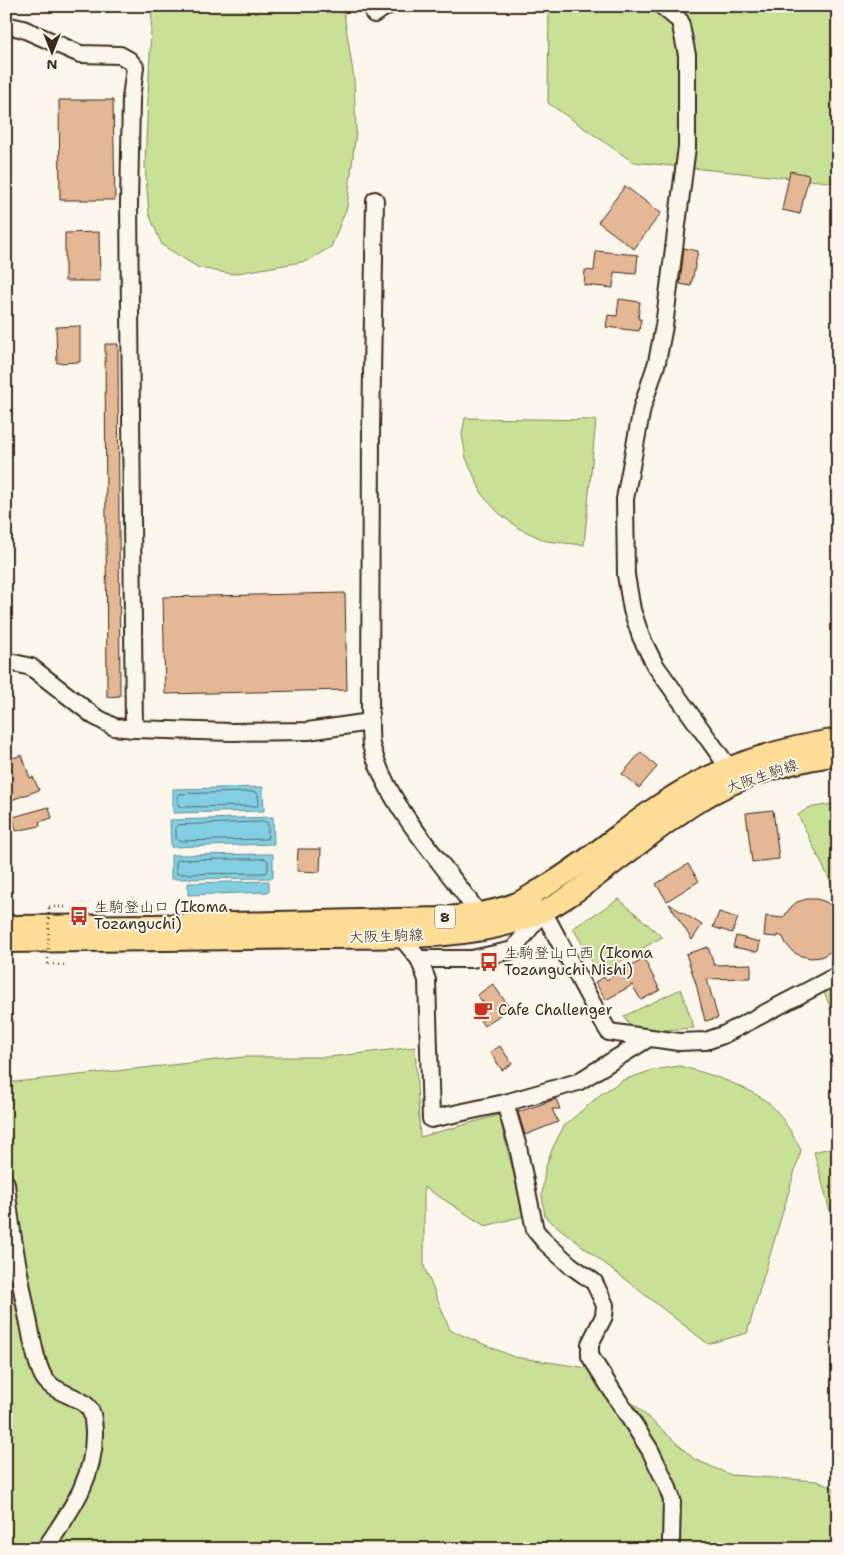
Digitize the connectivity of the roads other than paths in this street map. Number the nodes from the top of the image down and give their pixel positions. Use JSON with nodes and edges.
{"nodes":[{"id":1,"x":662,"y":6,"type":"edge"},
{"id":2,"x":6,"y":25,"type":"edge"},
{"id":3,"x":376,"y":200,"type":"dead end"},
{"id":4,"x":6,"y":661,"type":"edge"},
{"id":5,"x":370,"y":722,"type":"junction"},
{"id":6,"x":134,"y":729,"type":"junction"},
{"id":7,"x":838,"y":739,"type":"edge"},
{"id":8,"x":838,"y":755,"type":"edge"},
{"id":9,"x":729,"y":768,"type":"junction"},
{"id":10,"x":543,"y":911,"type":"junction"},
{"id":11,"x":478,"y":913,"type":"junction"},
{"id":12,"x":6,"y":926,"type":"edge"},
{"id":13,"x":401,"y":936,"type":"junction"},
{"id":14,"x":6,"y":942,"type":"edge"},
{"id":15,"x":420,"y":959,"type":"junction"},
{"id":16,"x":838,"y":975,"type":"edge"},
{"id":17,"x":649,"y":1038,"type":"junction"},
{"id":18,"x":505,"y":1103,"type":"junction"},
{"id":19,"x":6,"y":1183,"type":"edge"},
{"id":20,"x":671,"y":1542,"type":"dead end"},
{"id":21,"x":45,"y":1549,"type":"edge"}],
"edges":[{"from":1,"to":9,"type":"street"},
{"from":2,"to":6,"type":"street"},
{"from":3,"to":5,"type":"street"},
{"from":4,"to":6,"type":"street"},
{"from":5,"to":6,"type":"street"},
{"from":5,"to":11,"type":"street"},
{"from":7,"to":9,"type":"main road","name":"大阪生駒線","number":"8"},
{"from":8,"to":10,"type":"main road","name":"大阪生駒線","number":"8"},
{"from":9,"to":11,"type":"main road","name":"大阪生駒線","number":"8"},
{"from":10,"to":13,"type":"main road","name":"大阪生駒線","number":"8"},
{"from":10,"to":15,"type":"street"},
{"from":10,"to":17,"type":"street"},
{"from":11,"to":12,"type":"main road","name":"大阪生駒線","number":"8"},
{"from":13,"to":14,"type":"main road","name":"大阪生駒線","number":"8"},
{"from":13,"to":15,"type":"street"},
{"from":15,"to":18,"type":"street"},
{"from":16,"to":17,"type":"street"},
{"from":17,"to":18,"type":"street"},
{"from":18,"to":20,"type":"street"},
{"from":19,"to":21,"type":"street"}]}
